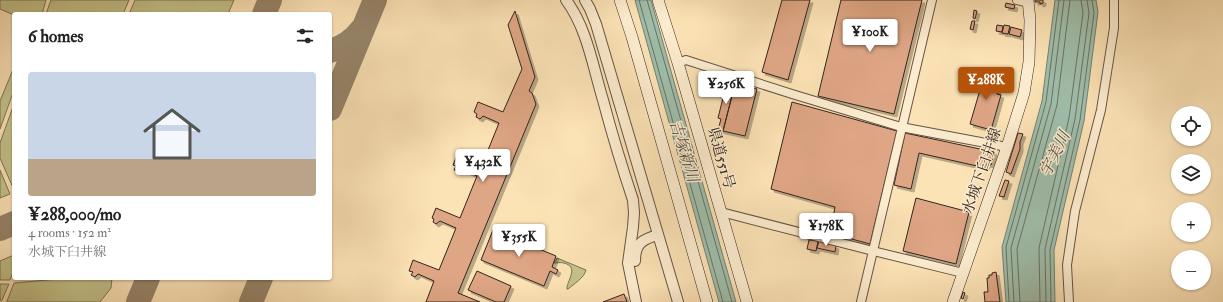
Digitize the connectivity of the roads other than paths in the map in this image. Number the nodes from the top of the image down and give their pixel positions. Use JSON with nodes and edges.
{"nodes":[{"id":1,"x":566,"y":0,"type":"edge"},
{"id":2,"x":585,"y":0,"type":"edge"},
{"id":3,"x":620,"y":0,"type":"edge"},
{"id":4,"x":658,"y":0,"type":"edge"},
{"id":5,"x":932,"y":0,"type":"edge"},
{"id":6,"x":1017,"y":0,"type":"edge"},
{"id":7,"x":1114,"y":0,"type":"edge"},
{"id":8,"x":1029,"y":2,"type":"edge"},
{"id":9,"x":678,"y":63,"type":"junction"},
{"id":10,"x":901,"y":127,"type":"junction"},
{"id":11,"x":1007,"y":147,"type":"junction"},
{"id":12,"x":721,"y":212,"type":"junction"},
{"id":13,"x":658,"y":235,"type":"junction"},
{"id":14,"x":873,"y":251,"type":"junction"},
{"id":15,"x":963,"y":273,"type":"junction"},
{"id":16,"x":634,"y":290,"type":"junction"},
{"id":17,"x":636,"y":302,"type":"edge"},
{"id":18,"x":678,"y":302,"type":"edge"},
{"id":19,"x":707,"y":302,"type":"edge"},
{"id":20,"x":747,"y":302,"type":"edge"},
{"id":21,"x":861,"y":302,"type":"edge"},
{"id":22,"x":953,"y":302,"type":"edge"},
{"id":23,"x":1069,"y":302,"type":"edge"}],
"edges":[{"from":1,"to":16,"type":"street"},
{"from":2,"to":13,"type":"street"},
{"from":3,"to":19,"type":"main road"},
{"from":4,"to":9,"type":"main road","name":"県道551号"},
{"from":5,"to":10,"type":"street"},
{"from":6,"to":8,"type":"street"},
{"from":7,"to":23,"type":"street"},
{"from":8,"to":11,"type":"main road","name":"水城下臼井線"},
{"from":9,"to":10,"type":"street"},
{"from":9,"to":12,"type":"main road","name":"県道551号"},
{"from":10,"to":11,"type":"street"},
{"from":10,"to":14,"type":"street"},
{"from":11,"to":15,"type":"main road","name":"水城下臼井線"},
{"from":12,"to":14,"type":"street"},
{"from":12,"to":20,"type":"main road","name":"県道551号"},
{"from":13,"to":16,"type":"street"},
{"from":13,"to":18,"type":"street"},
{"from":14,"to":15,"type":"street"},
{"from":14,"to":21,"type":"street"},
{"from":15,"to":22,"type":"main road","name":"水城下臼井線"},
{"from":16,"to":17,"type":"street"}]}
